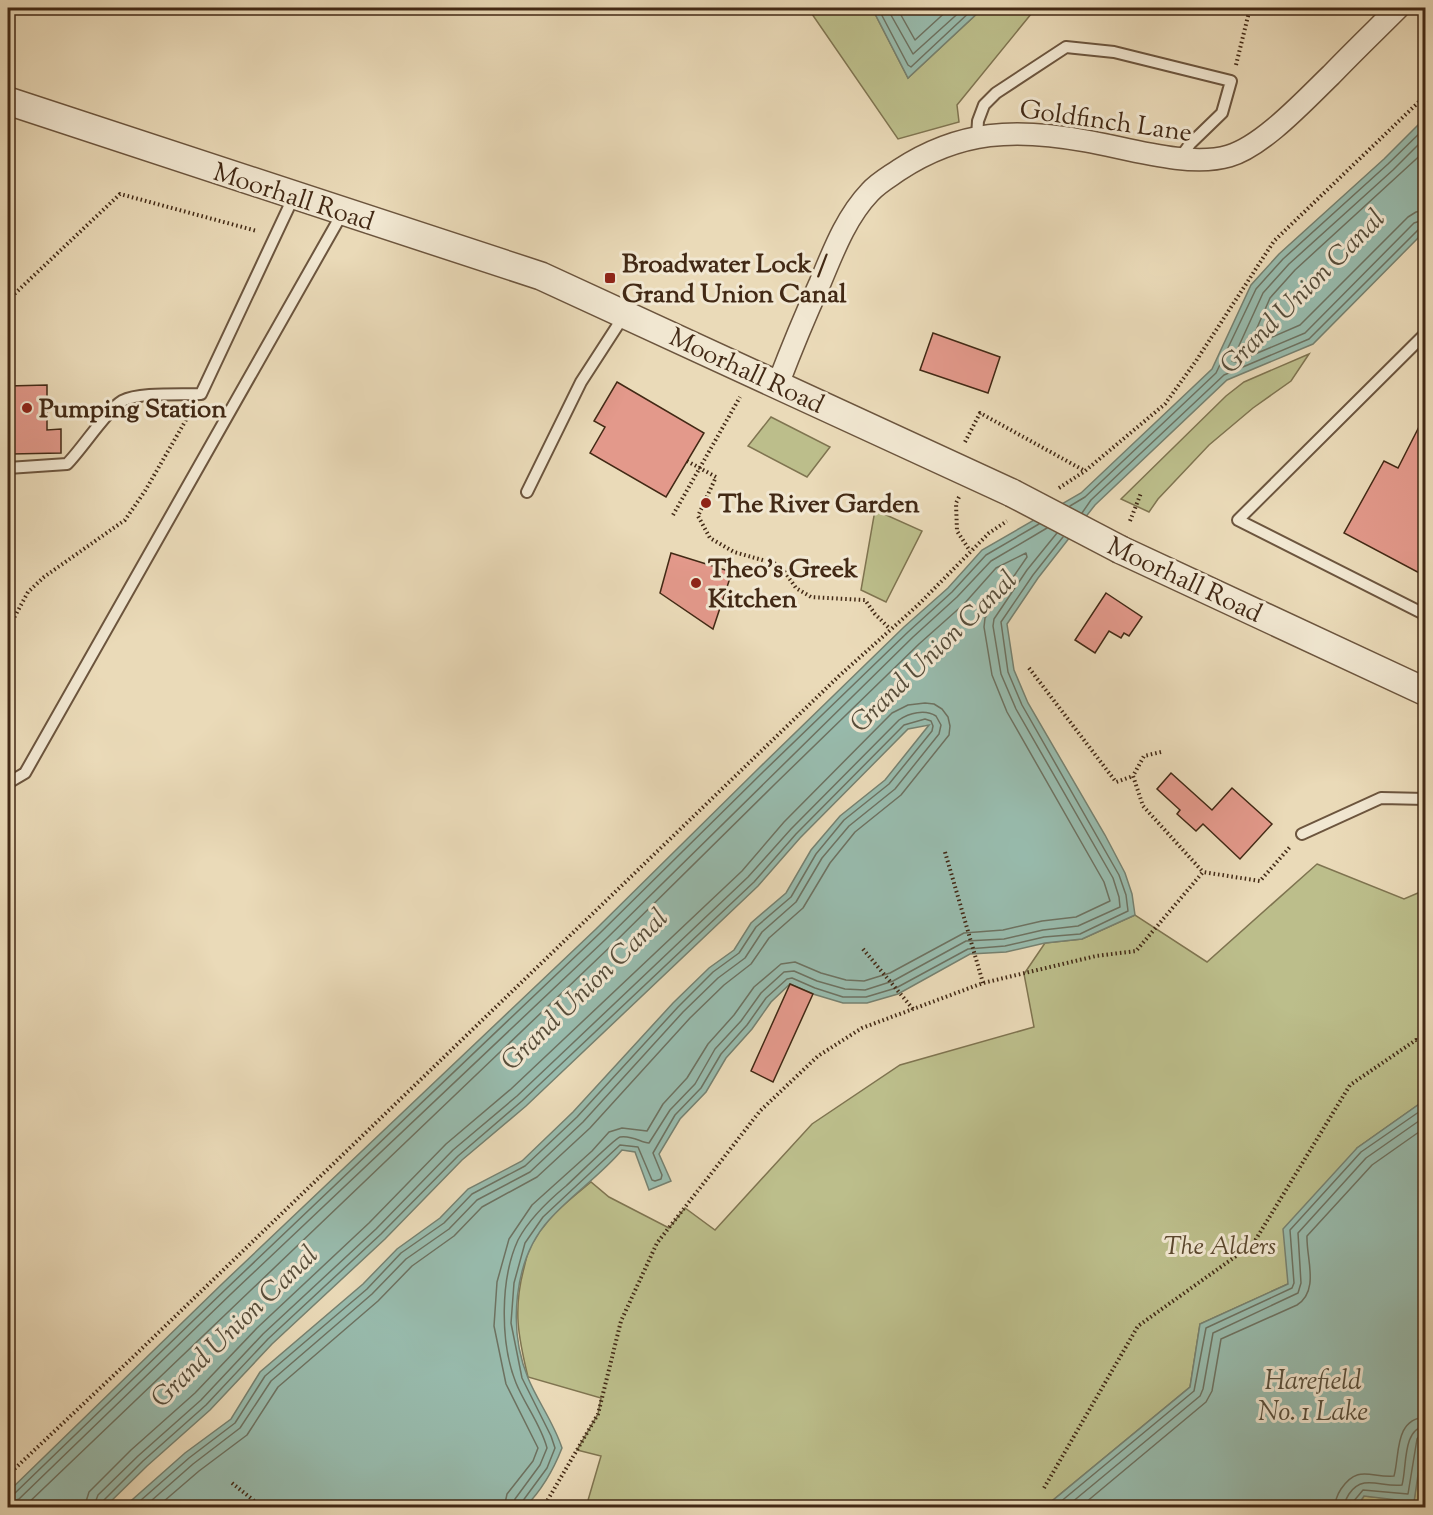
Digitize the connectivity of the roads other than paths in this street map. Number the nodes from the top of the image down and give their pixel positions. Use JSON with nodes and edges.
{"nodes":[{"id":1,"x":1398,"y":8,"type":"edge"},
{"id":2,"x":8,"y":101,"type":"edge"},
{"id":3,"x":977,"y":136,"type":"junction"},
{"id":4,"x":1180,"y":158,"type":"junction"},
{"id":5,"x":294,"y":196,"type":"junction"},
{"id":6,"x":344,"y":212,"type":"junction"},
{"id":7,"x":625,"y":314,"type":"junction"},
{"id":8,"x":1425,"y":333,"type":"edge"},
{"id":9,"x":778,"y":384,"type":"junction"},
{"id":10,"x":8,"y":468,"type":"edge"},
{"id":11,"x":527,"y":492,"type":"dead end"},
{"id":12,"x":1425,"y":615,"type":"edge"},
{"id":13,"x":1425,"y":692,"type":"edge"},
{"id":14,"x":8,"y":783,"type":"edge"},
{"id":15,"x":1425,"y":799,"type":"edge"},
{"id":16,"x":1302,"y":834,"type":"road end"}],
"edges":[{"from":1,"to":4,"type":"street","name":"Goldfinch Lane"},
{"from":2,"to":5,"type":"street","name":"Moorhall Road"},
{"from":3,"to":4,"type":"street","name":"Goldfinch Lane"},
{"from":3,"to":4,"type":"lane"},
{"from":3,"to":9,"type":"street","name":"Goldfinch Lane"},
{"from":5,"to":6,"type":"street","name":"Moorhall Road"},
{"from":5,"to":10,"type":"lane"},
{"from":6,"to":7,"type":"street","name":"Moorhall Road"},
{"from":6,"to":14,"type":"lane"},
{"from":7,"to":9,"type":"street","name":"Moorhall Road"},
{"from":7,"to":11,"type":"lane"},
{"from":8,"to":12,"type":"lane"},
{"from":9,"to":13,"type":"street","name":"Moorhall Road","bridge":true},
{"from":15,"to":16,"type":"lane"}]}
